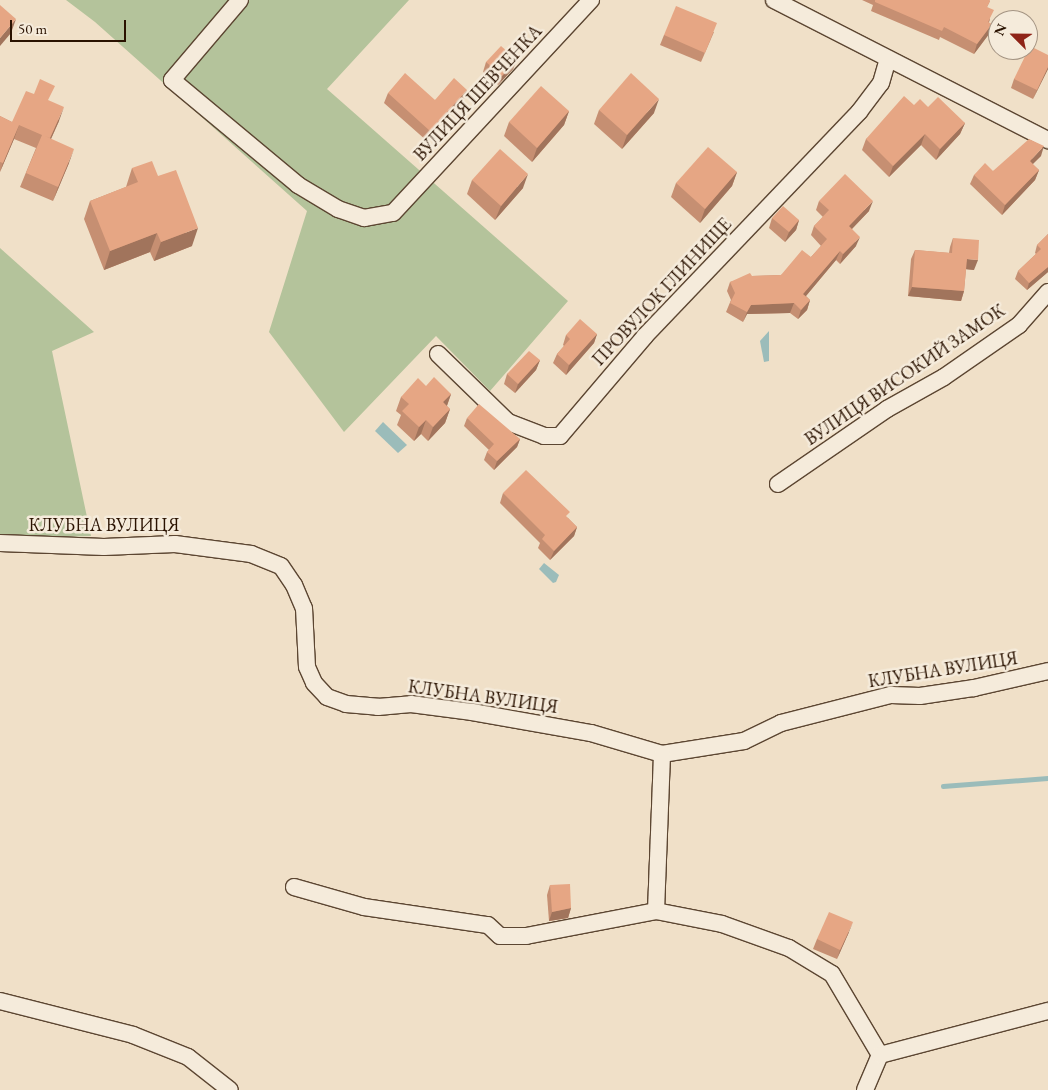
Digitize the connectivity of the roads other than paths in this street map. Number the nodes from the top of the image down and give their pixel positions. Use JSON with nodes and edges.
{"nodes":[{"id":1,"x":240,"y":0,"type":"edge"},
{"id":2,"x":591,"y":0,"type":"edge"},
{"id":3,"x":774,"y":0,"type":"edge"},
{"id":4,"x":888,"y":59,"type":"junction"},
{"id":5,"x":1048,"y":140,"type":"edge"},
{"id":6,"x":1048,"y":292,"type":"edge"},
{"id":7,"x":438,"y":354,"type":"dead end"},
{"id":8,"x":778,"y":484,"type":"dead end"},
{"id":9,"x":0,"y":543,"type":"edge"},
{"id":10,"x":1048,"y":671,"type":"edge"},
{"id":11,"x":662,"y":754,"type":"junction"},
{"id":12,"x":294,"y":887,"type":"dead end"},
{"id":13,"x":656,"y":911,"type":"junction"},
{"id":14,"x":0,"y":1002,"type":"edge"},
{"id":15,"x":1048,"y":1011,"type":"edge"},
{"id":16,"x":880,"y":1055,"type":"junction"},
{"id":17,"x":230,"y":1090,"type":"edge"},
{"id":18,"x":865,"y":1090,"type":"edge"}],
"edges":[{"from":1,"to":2,"type":"street","name":"ВУЛИЦЯ ШЕВЧЕНКА"},
{"from":3,"to":4,"type":"street"},
{"from":4,"to":5,"type":"street"},
{"from":4,"to":7,"type":"street","name":"ПРОВУЛОК ГЛИНИЩЕ"},
{"from":6,"to":8,"type":"street","name":"ВУЛИЦЯ ВИСОКИЙ ЗАМОК"},
{"from":9,"to":11,"type":"street","name":"КЛУБНА ВУЛИЦЯ"},
{"from":10,"to":11,"type":"street","name":"КЛУБНА ВУЛИЦЯ"},
{"from":11,"to":13,"type":"street"},
{"from":12,"to":13,"type":"street"},
{"from":13,"to":16,"type":"street"},
{"from":14,"to":17,"type":"street"},
{"from":15,"to":16,"type":"street"},
{"from":16,"to":18,"type":"street"}]}
